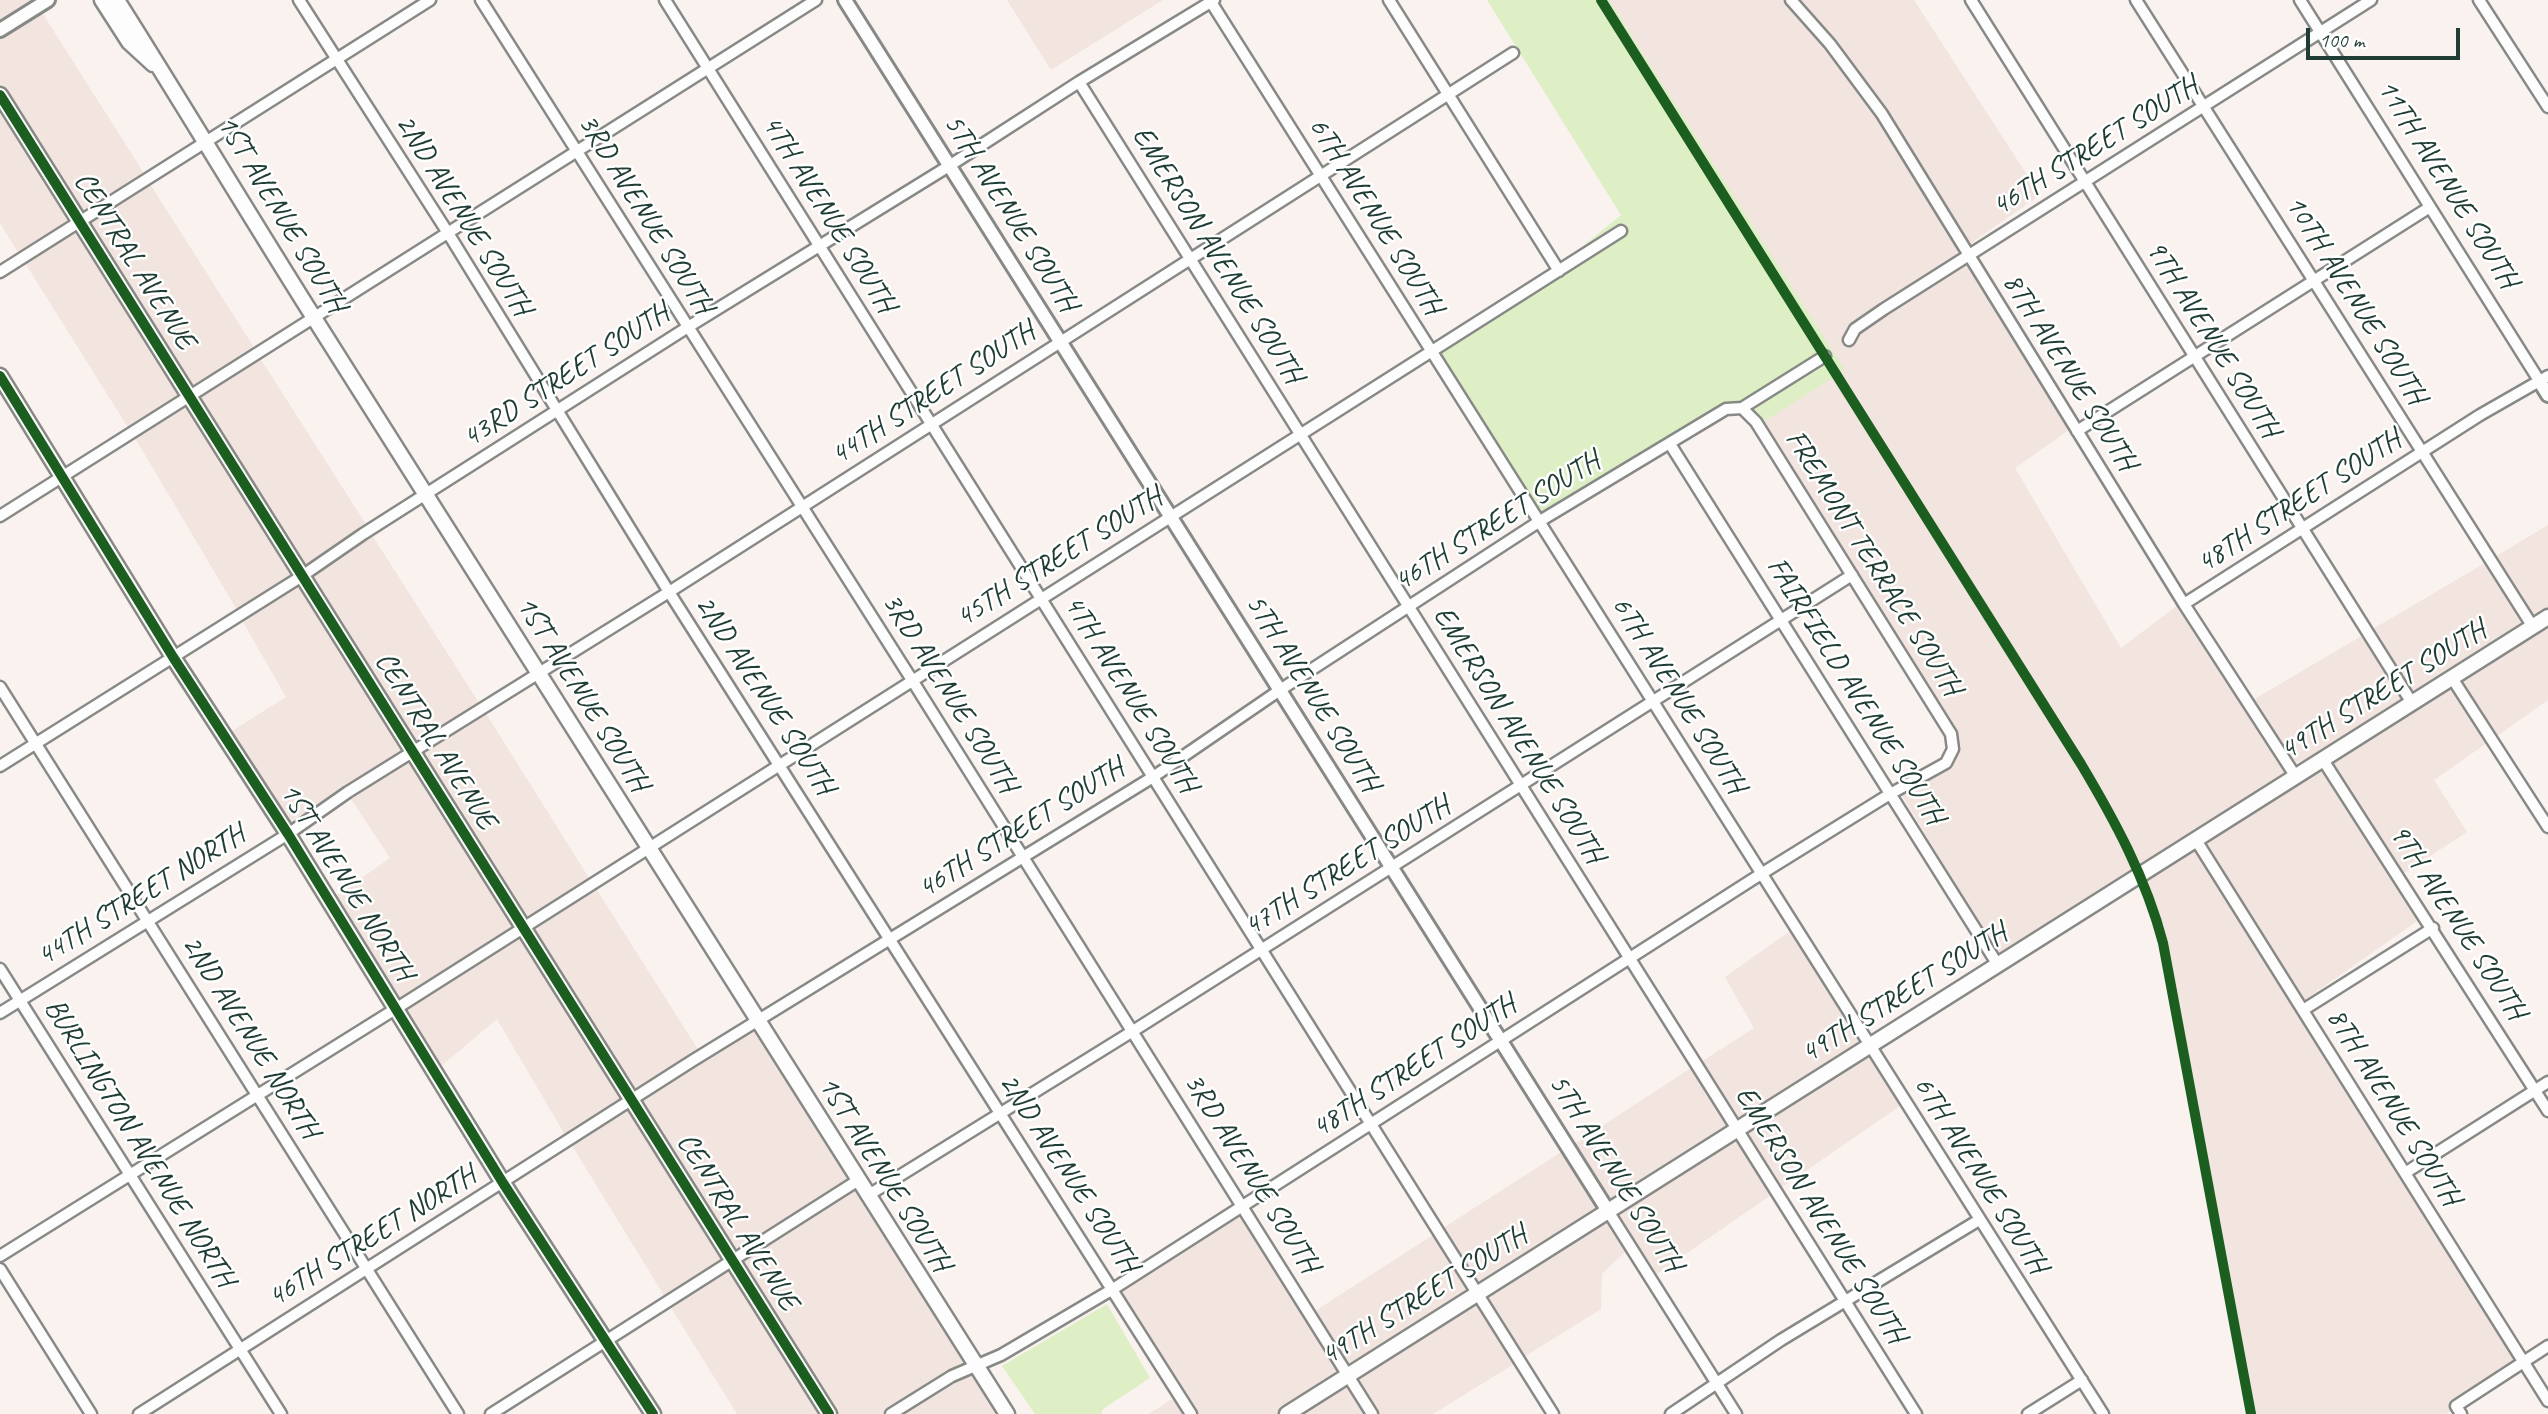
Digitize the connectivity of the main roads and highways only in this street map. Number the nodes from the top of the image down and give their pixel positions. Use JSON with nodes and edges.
{"nodes":[{"id":1,"x":102,"y":0,"type":"edge"},
{"id":2,"x":117,"y":0,"type":"edge"},
{"id":3,"x":162,"y":71,"type":"junction"},
{"id":4,"x":0,"y":95,"type":"edge"},
{"id":5,"x":0,"y":376,"type":"edge"},
{"id":6,"x":2548,"y":617,"type":"edge"},
{"id":7,"x":653,"y":1414,"type":"edge"},
{"id":8,"x":829,"y":1414,"type":"edge"},
{"id":9,"x":1007,"y":1414,"type":"edge"},
{"id":10,"x":1287,"y":1414,"type":"edge"}],
"edges":[{"from":1,"to":3,"type":"main road"},
{"from":2,"to":3,"type":"main road","name":"1ST AVENUE SOUTH"},
{"from":3,"to":9,"type":"main road","name":"1ST AVENUE SOUTH"},
{"from":4,"to":8,"type":"main road","name":"CENTRAL AVENUE"},
{"from":5,"to":7,"type":"main road","name":"1ST AVENUE NORTH"},
{"from":6,"to":10,"type":"main road","name":"49TH STREET SOUTH"}]}
